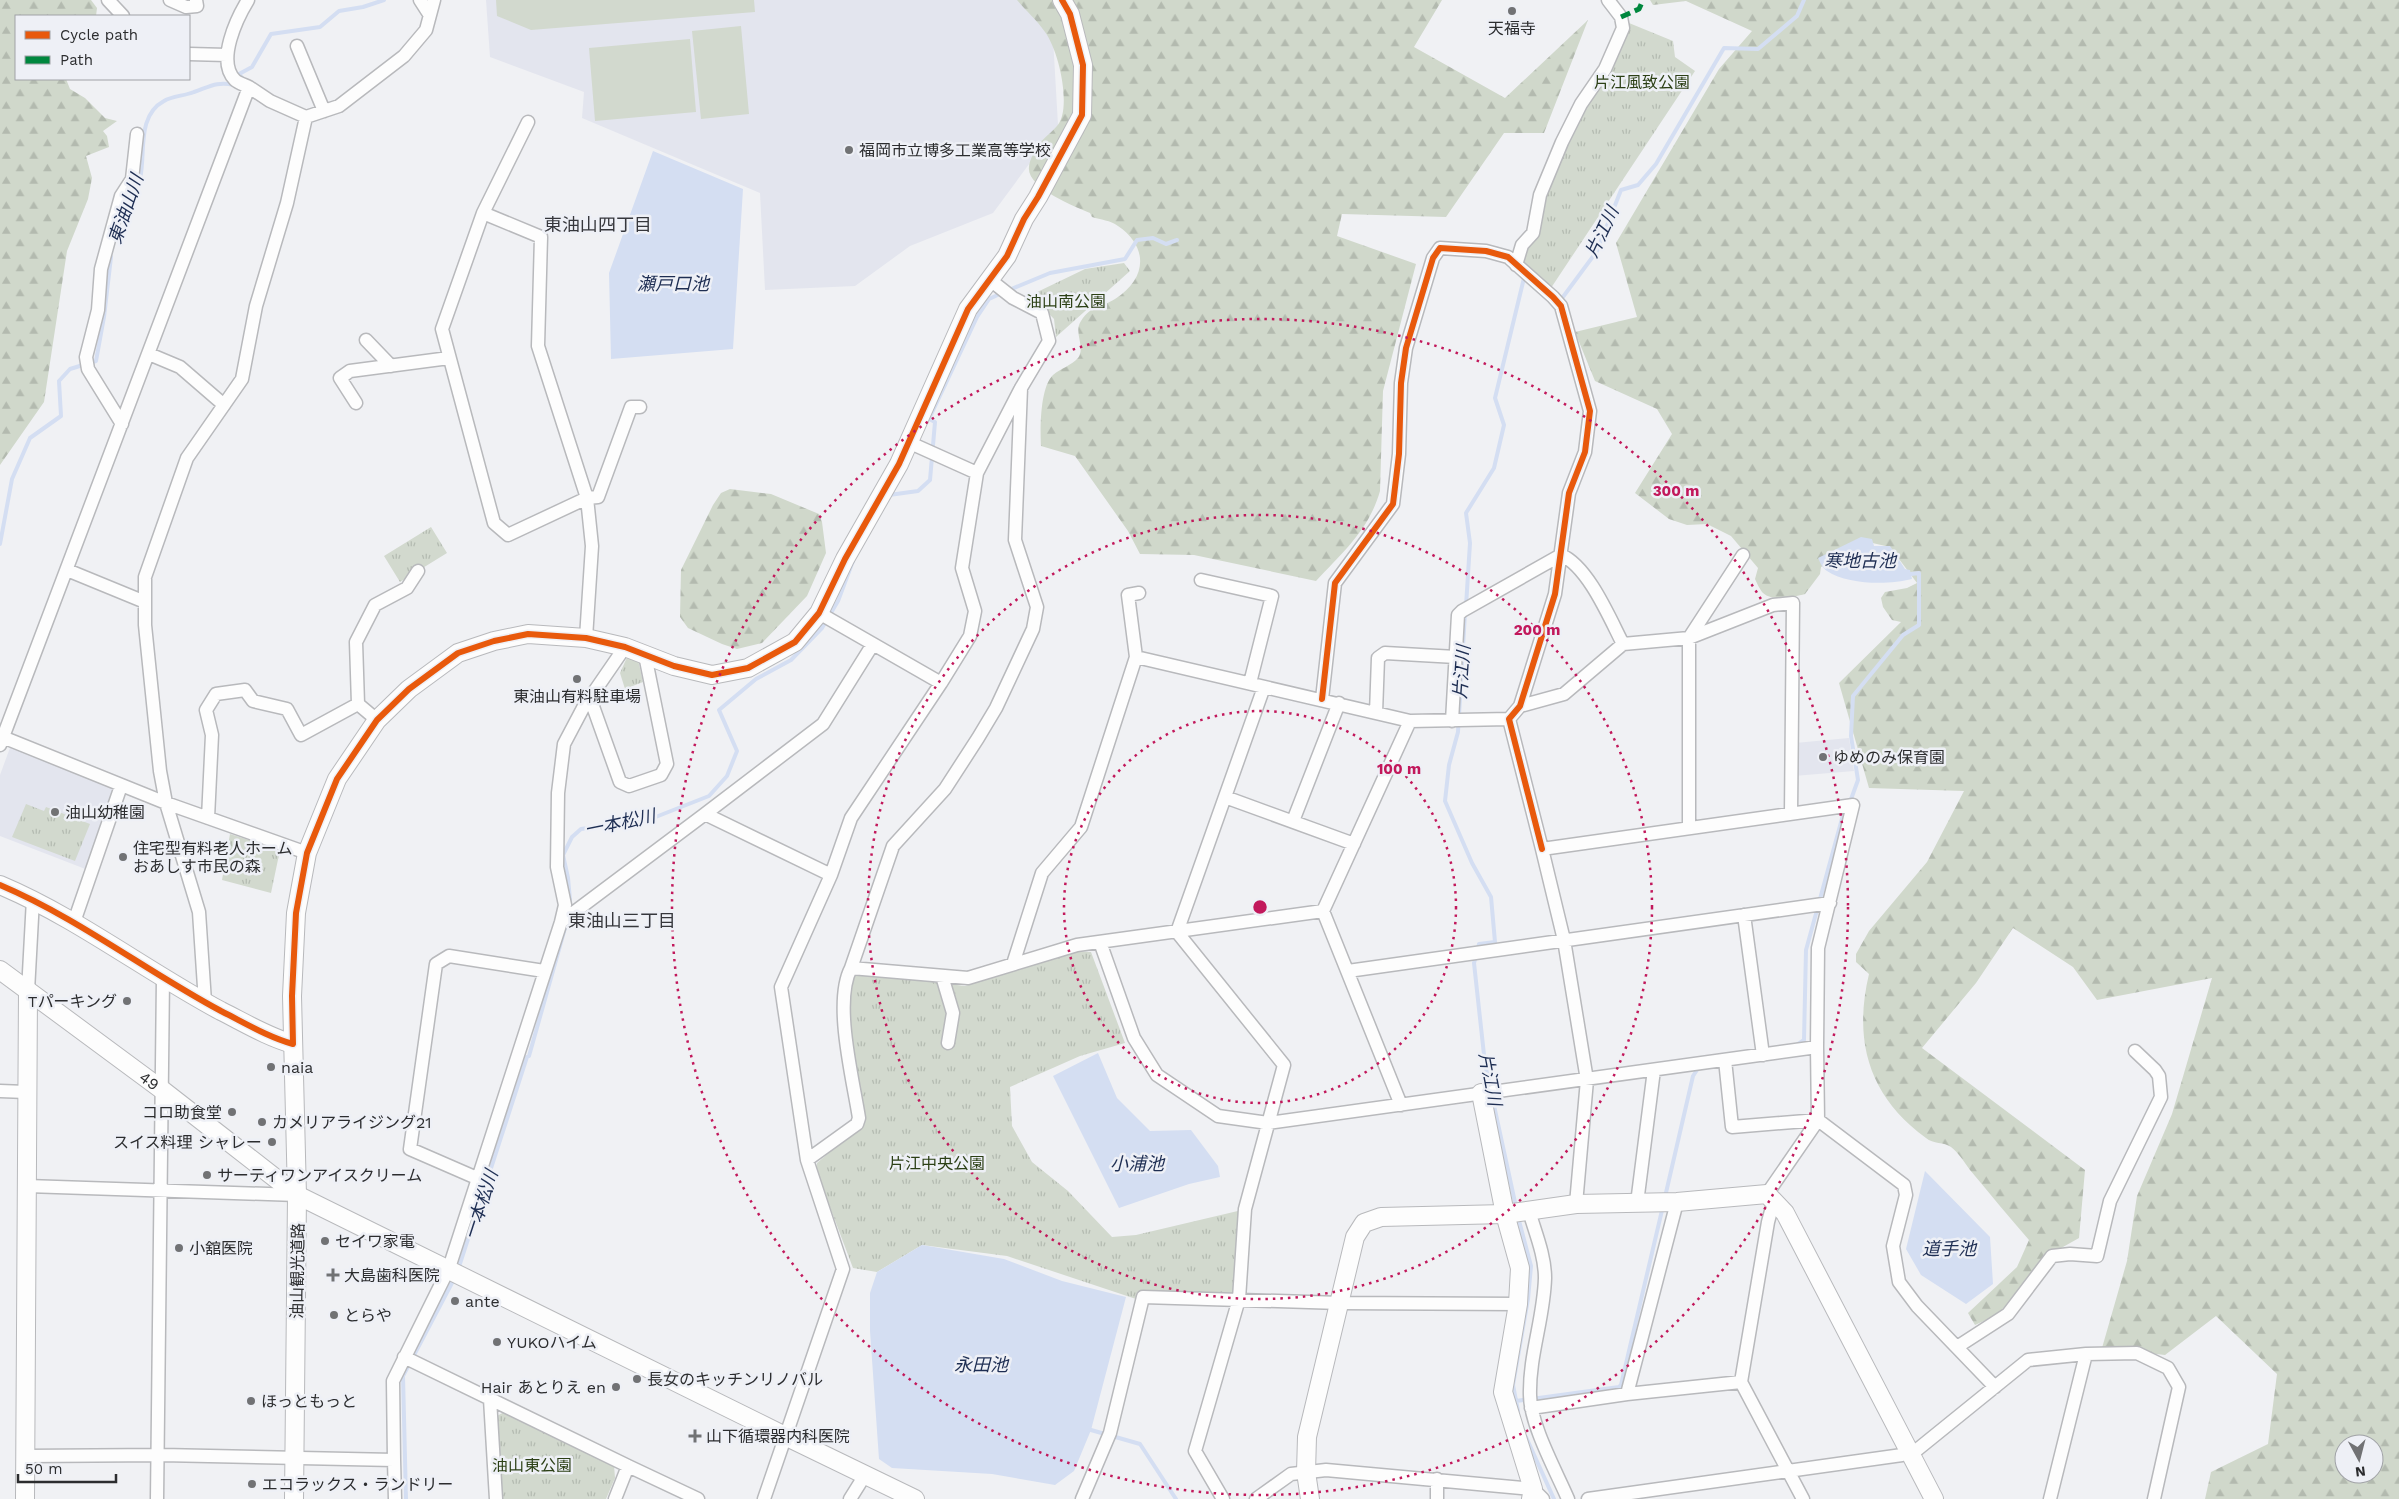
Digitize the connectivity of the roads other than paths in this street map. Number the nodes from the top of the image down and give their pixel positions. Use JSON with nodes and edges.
{"nodes":[{"id":1,"x":108,"y":0,"type":"edge"},
{"id":2,"x":170,"y":0,"type":"edge"},
{"id":3,"x":196,"y":0,"type":"edge"},
{"id":4,"x":248,"y":0,"type":"edge"},
{"id":5,"x":420,"y":0,"type":"edge"},
{"id":6,"x":434,"y":0,"type":"edge"},
{"id":7,"x":1062,"y":0,"type":"edge"},
{"id":8,"x":1608,"y":0,"type":"edge"},
{"id":9,"x":429,"y":14,"type":"junction"},
{"id":10,"x":122,"y":15,"type":"edge"},
{"id":11,"x":297,"y":46,"type":"dead end"},
{"id":12,"x":190,"y":54,"type":"edge"},
{"id":13,"x":227,"y":55,"type":"junction"},
{"id":14,"x":249,"y":87,"type":"junction"},
{"id":15,"x":324,"y":111,"type":"junction"},
{"id":16,"x":306,"y":117,"type":"junction"},
{"id":17,"x":528,"y":122,"type":"dead end"},
{"id":18,"x":137,"y":134,"type":"dead end"},
{"id":19,"x":483,"y":213,"type":"junction"},
{"id":20,"x":1516,"y":265,"type":"junction"},
{"id":21,"x":994,"y":282,"type":"junction"},
{"id":22,"x":366,"y":340,"type":"dead end"},
{"id":23,"x":149,"y":354,"type":"junction"},
{"id":24,"x":450,"y":358,"type":"junction"},
{"id":25,"x":390,"y":366,"type":"junction"},
{"id":26,"x":1021,"y":388,"type":"junction"},
{"id":27,"x":356,"y":403,"type":"dead end"},
{"id":28,"x":224,"y":405,"type":"junction"},
{"id":29,"x":640,"y":407,"type":"dead end"},
{"id":30,"x":122,"y":424,"type":"junction"},
{"id":31,"x":916,"y":446,"type":"junction"},
{"id":32,"x":977,"y":473,"type":"junction"},
{"id":33,"x":587,"y":498,"type":"junction"},
{"id":34,"x":1561,"y":555,"type":"junction"},
{"id":35,"x":1743,"y":555,"type":"dead end"},
{"id":36,"x":67,"y":570,"type":"junction"},
{"id":37,"x":418,"y":571,"type":"dead end"},
{"id":38,"x":1205,"y":584,"type":"dead end"},
{"id":39,"x":1139,"y":593,"type":"dead end"},
{"id":40,"x":145,"y":602,"type":"junction"},
{"id":41,"x":819,"y":614,"type":"junction"},
{"id":42,"x":586,"y":638,"type":"junction"},
{"id":43,"x":1689,"y":638,"type":"junction"},
{"id":44,"x":873,"y":644,"type":"junction"},
{"id":45,"x":1623,"y":644,"type":"junction"},
{"id":46,"x":625,"y":647,"type":"junction"},
{"id":47,"x":645,"y":655,"type":"junction"},
{"id":48,"x":1136,"y":657,"type":"junction"},
{"id":49,"x":1456,"y":657,"type":"junction"},
{"id":50,"x":941,"y":683,"type":"junction"},
{"id":51,"x":1250,"y":683,"type":"junction"},
{"id":52,"x":1264,"y":687,"type":"junction"},
{"id":53,"x":590,"y":698,"type":"junction"},
{"id":54,"x":1322,"y":699,"type":"junction"},
{"id":55,"x":1338,"y":703,"type":"junction"},
{"id":56,"x":358,"y":704,"type":"junction"},
{"id":57,"x":1520,"y":706,"type":"junction"},
{"id":58,"x":1376,"y":713,"type":"junction"},
{"id":59,"x":1509,"y":719,"type":"junction"},
{"id":60,"x":377,"y":720,"type":"junction"},
{"id":61,"x":1452,"y":720,"type":"junction"},
{"id":62,"x":1410,"y":721,"type":"junction"},
{"id":63,"x":1,"y":740,"type":"edge"},
{"id":64,"x":121,"y":786,"type":"junction"},
{"id":65,"x":1225,"y":797,"type":"junction"},
{"id":66,"x":166,"y":803,"type":"junction"},
{"id":67,"x":705,"y":814,"type":"junction"},
{"id":68,"x":1792,"y":814,"type":"junction"},
{"id":69,"x":208,"y":818,"type":"junction"},
{"id":70,"x":1293,"y":821,"type":"junction"},
{"id":71,"x":1690,"y":828,"type":"junction"},
{"id":72,"x":1354,"y":844,"type":"junction"},
{"id":73,"x":1542,"y":849,"type":"junction"},
{"id":74,"x":307,"y":853,"type":"junction"},
{"id":75,"x":831,"y":875,"type":"junction"},
{"id":76,"x":0,"y":885,"type":"edge"},
{"id":77,"x":33,"y":899,"type":"junction"},
{"id":78,"x":1830,"y":903,"type":"junction"},
{"id":79,"x":1323,"y":911,"type":"junction"},
{"id":80,"x":1744,"y":915,"type":"junction"},
{"id":81,"x":562,"y":921,"type":"junction"},
{"id":82,"x":74,"y":922,"type":"junction"},
{"id":83,"x":1177,"y":932,"type":"junction"},
{"id":84,"x":1564,"y":940,"type":"junction"},
{"id":85,"x":1100,"y":942,"type":"junction"},
{"id":86,"x":1013,"y":964,"type":"junction"},
{"id":87,"x":851,"y":968,"type":"junction"},
{"id":88,"x":0,"y":970,"type":"edge"},
{"id":89,"x":1348,"y":970,"type":"junction"},
{"id":90,"x":544,"y":971,"type":"junction"},
{"id":91,"x":942,"y":976,"type":"junction"},
{"id":92,"x":163,"y":978,"type":"junction"},
{"id":93,"x":28,"y":991,"type":"junction"},
{"id":94,"x":206,"y":1002,"type":"junction"},
{"id":95,"x":948,"y":1043,"type":"dead end"},
{"id":96,"x":293,"y":1044,"type":"junction"},
{"id":97,"x":1817,"y":1047,"type":"junction"},
{"id":98,"x":1762,"y":1050,"type":"junction"},
{"id":99,"x":2135,"y":1051,"type":"dead end"},
{"id":100,"x":1725,"y":1060,"type":"junction"},
{"id":101,"x":1654,"y":1070,"type":"junction"},
{"id":102,"x":1587,"y":1080,"type":"junction"},
{"id":103,"x":161,"y":1089,"type":"junction"},
{"id":104,"x":0,"y":1092,"type":"edge"},
{"id":105,"x":26,"y":1092,"type":"junction"},
{"id":106,"x":1481,"y":1093,"type":"junction"},
{"id":107,"x":1401,"y":1105,"type":"junction"},
{"id":108,"x":1818,"y":1120,"type":"junction"},
{"id":109,"x":1268,"y":1123,"type":"junction"},
{"id":110,"x":807,"y":1160,"type":"junction"},
{"id":111,"x":479,"y":1179,"type":"junction"},
{"id":112,"x":27,"y":1186,"type":"junction"},
{"id":113,"x":160,"y":1191,"type":"junction"},
{"id":114,"x":298,"y":1194,"type":"junction"},
{"id":115,"x":1773,"y":1200,"type":"junction"},
{"id":116,"x":1669,"y":1202,"type":"junction"},
{"id":117,"x":1636,"y":1203,"type":"junction"},
{"id":118,"x":1576,"y":1204,"type":"junction"},
{"id":119,"x":1527,"y":1211,"type":"junction"},
{"id":120,"x":1505,"y":1214,"type":"junction"},
{"id":121,"x":456,"y":1272,"type":"junction"},
{"id":122,"x":1240,"y":1299,"type":"junction"},
{"id":123,"x":1340,"y":1303,"type":"junction"},
{"id":124,"x":1518,"y":1304,"type":"junction"},
{"id":125,"x":1957,"y":1347,"type":"junction"},
{"id":126,"x":2086,"y":1354,"type":"junction"},
{"id":127,"x":410,"y":1360,"type":"junction"},
{"id":128,"x":1741,"y":1382,"type":"junction"},
{"id":129,"x":1995,"y":1387,"type":"junction"},
{"id":130,"x":1627,"y":1394,"type":"junction"},
{"id":131,"x":490,"y":1399,"type":"junction"},
{"id":132,"x":1530,"y":1402,"type":"junction"},
{"id":133,"x":787,"y":1437,"type":"junction"},
{"id":134,"x":1910,"y":1452,"type":"junction"},
{"id":135,"x":157,"y":1455,"type":"junction"},
{"id":136,"x":26,"y":1456,"type":"junction"},
{"id":137,"x":294,"y":1458,"type":"junction"},
{"id":138,"x":394,"y":1460,"type":"junction"},
{"id":139,"x":628,"y":1466,"type":"junction"},
{"id":140,"x":1788,"y":1471,"type":"junction"},
{"id":141,"x":1306,"y":1472,"type":"junction"},
{"id":142,"x":865,"y":1475,"type":"junction"},
{"id":143,"x":1437,"y":1479,"type":"junction"},
{"id":144,"x":1666,"y":1494,"type":"edge"},
{"id":145,"x":1536,"y":1496,"type":"edge"},
{"id":146,"x":25,"y":1499,"type":"edge"},
{"id":147,"x":157,"y":1499,"type":"edge"},
{"id":148,"x":294,"y":1499,"type":"edge"},
{"id":149,"x":395,"y":1499,"type":"edge"},
{"id":150,"x":496,"y":1499,"type":"edge"},
{"id":151,"x":615,"y":1499,"type":"edge"},
{"id":152,"x":698,"y":1499,"type":"edge"},
{"id":153,"x":764,"y":1499,"type":"edge"},
{"id":154,"x":850,"y":1499,"type":"edge"},
{"id":155,"x":915,"y":1499,"type":"edge"},
{"id":156,"x":1082,"y":1499,"type":"edge"},
{"id":157,"x":1223,"y":1499,"type":"edge"},
{"id":158,"x":1256,"y":1499,"type":"edge"},
{"id":159,"x":1310,"y":1499,"type":"edge"},
{"id":160,"x":1437,"y":1499,"type":"edge"},
{"id":161,"x":1568,"y":1499,"type":"edge"},
{"id":162,"x":1588,"y":1499,"type":"edge"},
{"id":163,"x":1803,"y":1499,"type":"edge"},
{"id":164,"x":1934,"y":1499,"type":"edge"},
{"id":165,"x":2050,"y":1499,"type":"edge"},
{"id":166,"x":2154,"y":1499,"type":"edge"}],
"edges":[{"from":1,"to":10,"type":"street"},
{"from":2,"to":3,"type":"street"},
{"from":4,"to":13,"type":"street"},
{"from":5,"to":9,"type":"street"},
{"from":6,"to":9,"type":"street"},
{"from":7,"to":21,"type":"street","name":"油山観光道路"},
{"from":8,"to":20,"type":"street"},
{"from":9,"to":15,"type":"street"},
{"from":11,"to":15,"type":"street"},
{"from":12,"to":13,"type":"street"},
{"from":13,"to":14,"type":"street"},
{"from":14,"to":16,"type":"street"},
{"from":14,"to":23,"type":"street"},
{"from":15,"to":16,"type":"street"},
{"from":16,"to":28,"type":"street"},
{"from":17,"to":19,"type":"street"},
{"from":18,"to":30,"type":"street"},
{"from":19,"to":24,"type":"street"},
{"from":19,"to":33,"type":"street"},
{"from":20,"to":34,"type":"street"},
{"from":20,"to":54,"type":"street"},
{"from":21,"to":26,"type":"street"},
{"from":21,"to":31,"type":"street","name":"油山観光道路"},
{"from":22,"to":25,"type":"street"},
{"from":23,"to":28,"type":"street"},
{"from":23,"to":30,"type":"street"},
{"from":24,"to":25,"type":"street"},
{"from":24,"to":33,"type":"street"},
{"from":25,"to":27,"type":"street"},
{"from":26,"to":32,"type":"street"},
{"from":26,"to":87,"type":"street"},
{"from":28,"to":40,"type":"street"},
{"from":29,"to":33,"type":"street"},
{"from":30,"to":36,"type":"street"},
{"from":31,"to":32,"type":"street"},
{"from":31,"to":41,"type":"street","name":"油山観光道路"},
{"from":32,"to":50,"type":"street"},
{"from":33,"to":42,"type":"street"},
{"from":34,"to":45,"type":"street"},
{"from":34,"to":49,"type":"street"},
{"from":34,"to":57,"type":"street"},
{"from":35,"to":43,"type":"street"},
{"from":36,"to":40,"type":"street"},
{"from":36,"to":63,"type":"street"},
{"from":37,"to":56,"type":"street"},
{"from":38,"to":51,"type":"street"},
{"from":39,"to":48,"type":"street"},
{"from":40,"to":66,"type":"street"},
{"from":41,"to":44,"type":"street"},
{"from":41,"to":47,"type":"street","name":"油山観光道路"},
{"from":42,"to":46,"type":"street","name":"油山観光道路"},
{"from":42,"to":60,"type":"street","name":"油山観光道路"},
{"from":43,"to":45,"type":"street"},
{"from":43,"to":68,"type":"street"},
{"from":43,"to":71,"type":"street"},
{"from":44,"to":50,"type":"street"},
{"from":44,"to":67,"type":"street"},
{"from":45,"to":57,"type":"street"},
{"from":46,"to":47,"type":"street","name":"油山観光道路"},
{"from":46,"to":53,"type":"street"},
{"from":47,"to":53,"type":"street"},
{"from":48,"to":51,"type":"street"},
{"from":48,"to":86,"type":"street"},
{"from":49,"to":58,"type":"street"},
{"from":49,"to":61,"type":"street"},
{"from":50,"to":75,"type":"street"},
{"from":51,"to":52,"type":"street"},
{"from":52,"to":54,"type":"street"},
{"from":52,"to":65,"type":"street"},
{"from":53,"to":81,"type":"street"},
{"from":54,"to":55,"type":"street"},
{"from":55,"to":58,"type":"street"},
{"from":55,"to":70,"type":"street"},
{"from":56,"to":60,"type":"street"},
{"from":56,"to":69,"type":"street"},
{"from":57,"to":59,"type":"street"},
{"from":58,"to":62,"type":"street"},
{"from":59,"to":61,"type":"street"},
{"from":59,"to":73,"type":"street"},
{"from":60,"to":74,"type":"street","name":"油山観光道路"},
{"from":61,"to":62,"type":"street"},
{"from":62,"to":72,"type":"street"},
{"from":63,"to":64,"type":"street"},
{"from":64,"to":66,"type":"street"},
{"from":64,"to":82,"type":"street"},
{"from":65,"to":70,"type":"street"},
{"from":65,"to":83,"type":"street"},
{"from":66,"to":69,"type":"street"},
{"from":66,"to":94,"type":"street"},
{"from":67,"to":75,"type":"street"},
{"from":67,"to":81,"type":"street"},
{"from":68,"to":71,"type":"street"},
{"from":68,"to":78,"type":"street"},
{"from":69,"to":74,"type":"street"},
{"from":70,"to":72,"type":"street"},
{"from":71,"to":73,"type":"street"},
{"from":72,"to":79,"type":"street"},
{"from":73,"to":84,"type":"street"},
{"from":74,"to":96,"type":"street","name":"油山観光道路"},
{"from":75,"to":110,"type":"street"},
{"from":76,"to":77,"type":"street"},
{"from":77,"to":82,"type":"street"},
{"from":77,"to":93,"type":"street"},
{"from":78,"to":80,"type":"street"},
{"from":78,"to":97,"type":"street"},
{"from":79,"to":83,"type":"street"},
{"from":79,"to":89,"type":"street"},
{"from":80,"to":84,"type":"street"},
{"from":80,"to":98,"type":"street"},
{"from":81,"to":90,"type":"street"},
{"from":82,"to":92,"type":"street"},
{"from":83,"to":85,"type":"street"},
{"from":83,"to":109,"type":"street"},
{"from":84,"to":89,"type":"street"},
{"from":84,"to":102,"type":"street"},
{"from":85,"to":86,"type":"street"},
{"from":85,"to":109,"type":"street"},
{"from":86,"to":91,"type":"street"},
{"from":87,"to":91,"type":"street"},
{"from":87,"to":110,"type":"street"},
{"from":88,"to":93,"type":"street","name":"49","number":"49"},
{"from":89,"to":107,"type":"street"},
{"from":90,"to":111,"type":"street"},
{"from":90,"to":111,"type":"street"},
{"from":91,"to":95,"type":"street"},
{"from":92,"to":94,"type":"street"},
{"from":92,"to":103,"type":"street"},
{"from":93,"to":103,"type":"street","name":"49","number":"49"},
{"from":93,"to":105,"type":"street"},
{"from":94,"to":96,"type":"street"},
{"from":96,"to":114,"type":"street","name":"油山観光道路"},
{"from":97,"to":98,"type":"street"},
{"from":97,"to":108,"type":"street"},
{"from":98,"to":100,"type":"street"},
{"from":99,"to":125,"type":"street"},
{"from":100,"to":101,"type":"street"},
{"from":100,"to":108,"type":"street"},
{"from":101,"to":102,"type":"street"},
{"from":101,"to":117,"type":"street"},
{"from":102,"to":106,"type":"street"},
{"from":102,"to":118,"type":"street"},
{"from":103,"to":113,"type":"street"},
{"from":103,"to":114,"type":"street","name":"49","number":"49"},
{"from":104,"to":105,"type":"street"},
{"from":105,"to":112,"type":"street"},
{"from":106,"to":107,"type":"street"},
{"from":106,"to":120,"type":"street"},
{"from":107,"to":109,"type":"street"},
{"from":108,"to":115,"type":"street"},
{"from":108,"to":125,"type":"street"},
{"from":109,"to":122,"type":"street"},
{"from":110,"to":133,"type":"street"},
{"from":111,"to":121,"type":"street"},
{"from":112,"to":113,"type":"street"},
{"from":112,"to":136,"type":"street"},
{"from":113,"to":114,"type":"street"},
{"from":113,"to":135,"type":"street"},
{"from":114,"to":121,"type":"street","name":"49"},
{"from":114,"to":137,"type":"street","name":"油山観光道路"},
{"from":115,"to":116,"type":"street"},
{"from":115,"to":128,"type":"street"},
{"from":115,"to":134,"type":"street"},
{"from":116,"to":117,"type":"street"},
{"from":116,"to":130,"type":"street"},
{"from":117,"to":118,"type":"street"},
{"from":118,"to":119,"type":"street"},
{"from":119,"to":120,"type":"street"},
{"from":119,"to":132,"type":"street"},
{"from":120,"to":123,"type":"street"},
{"from":120,"to":124,"type":"street"},
{"from":121,"to":127,"type":"street"},
{"from":121,"to":133,"type":"street","name":"49"},
{"from":122,"to":123,"type":"street"},
{"from":122,"to":156,"type":"street"},
{"from":122,"to":157,"type":"street"},
{"from":123,"to":124,"type":"street"},
{"from":123,"to":141,"type":"street"},
{"from":124,"to":145,"type":"street"},
{"from":125,"to":129,"type":"street"},
{"from":126,"to":129,"type":"street"},
{"from":126,"to":165,"type":"street"},
{"from":126,"to":166,"type":"street"},
{"from":127,"to":131,"type":"street"},
{"from":127,"to":138,"type":"street"},
{"from":128,"to":130,"type":"street"},
{"from":128,"to":140,"type":"street"},
{"from":129,"to":134,"type":"street"},
{"from":130,"to":132,"type":"street"},
{"from":131,"to":139,"type":"street"},
{"from":131,"to":150,"type":"street"},
{"from":132,"to":161,"type":"street"},
{"from":133,"to":142,"type":"street","name":"49"},
{"from":133,"to":153,"type":"street"},
{"from":134,"to":140,"type":"street"},
{"from":134,"to":164,"type":"street"},
{"from":135,"to":136,"type":"street"},
{"from":135,"to":137,"type":"street"},
{"from":135,"to":147,"type":"street"},
{"from":136,"to":146,"type":"street"},
{"from":137,"to":138,"type":"street"},
{"from":137,"to":148,"type":"street","name":"油山観光道路"},
{"from":138,"to":149,"type":"street"},
{"from":139,"to":151,"type":"street"},
{"from":139,"to":152,"type":"street"},
{"from":140,"to":144,"type":"street"},
{"from":140,"to":163,"type":"street"},
{"from":141,"to":143,"type":"street"},
{"from":141,"to":158,"type":"street"},
{"from":141,"to":159,"type":"street"},
{"from":142,"to":154,"type":"street"},
{"from":142,"to":155,"type":"street","name":"49"},
{"from":143,"to":145,"type":"street"},
{"from":143,"to":160,"type":"street"},
{"from":144,"to":162,"type":"street"}]}
